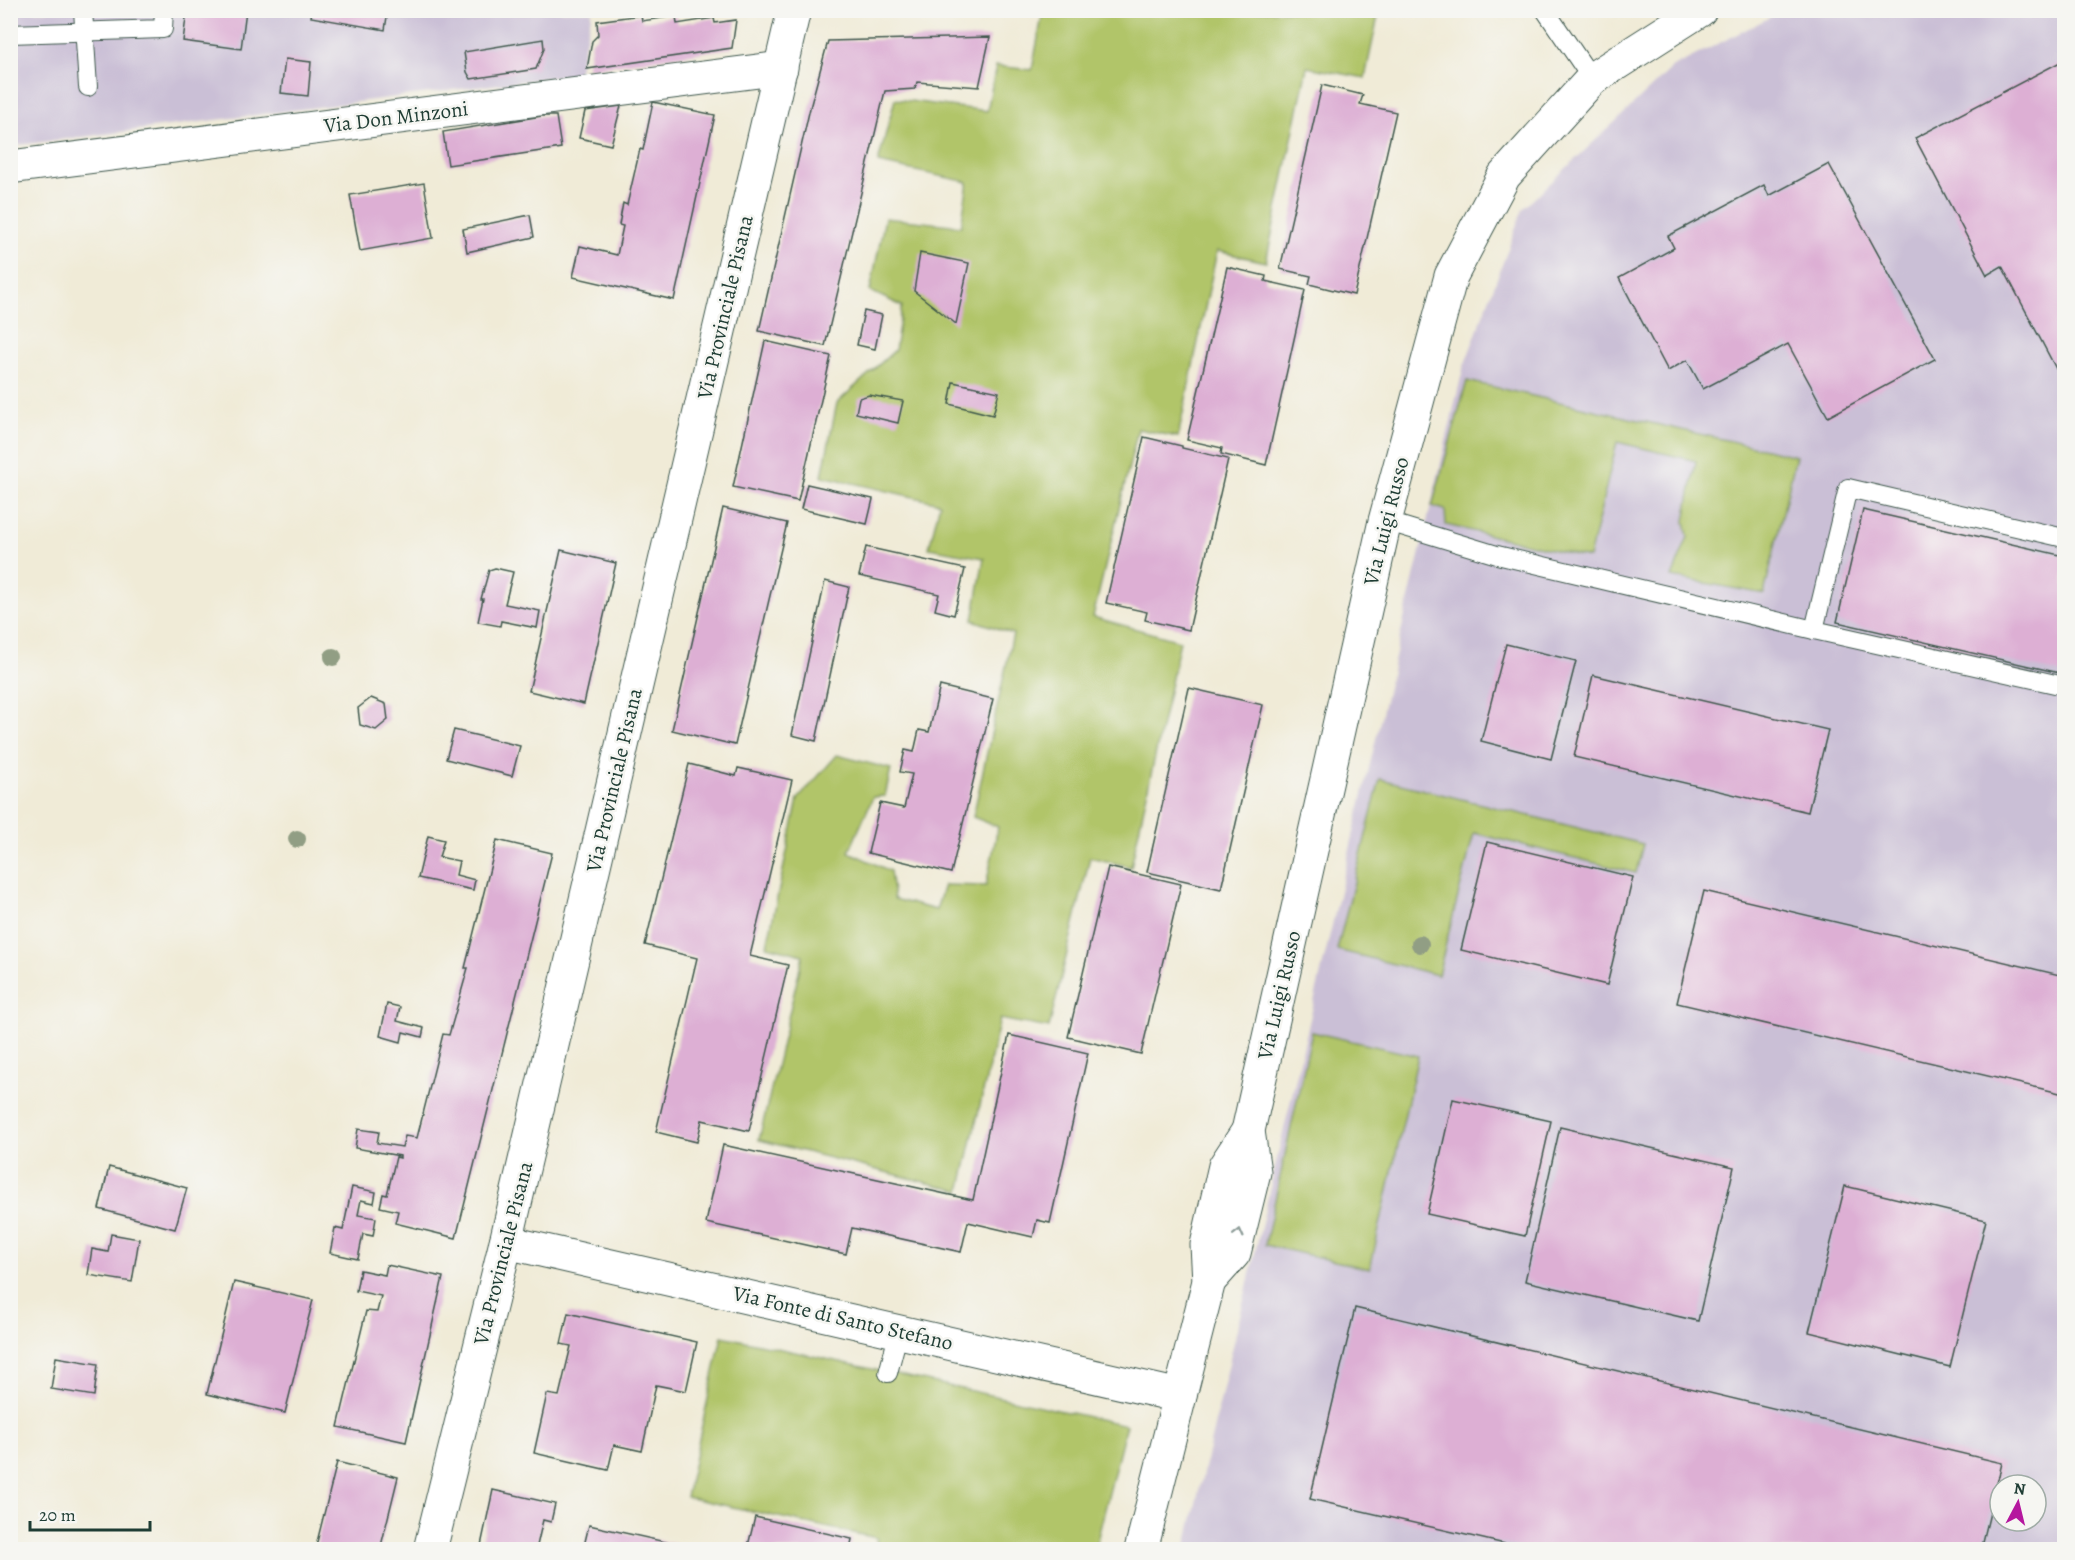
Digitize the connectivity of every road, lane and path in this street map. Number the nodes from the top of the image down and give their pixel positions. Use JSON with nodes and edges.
{"nodes":[{"id":1,"x":83,"y":10,"type":"edge"},
{"id":2,"x":164,"y":10,"type":"edge"},
{"id":3,"x":794,"y":10,"type":"edge"},
{"id":4,"x":1545,"y":10,"type":"edge"},
{"id":5,"x":1700,"y":10,"type":"edge"},
{"id":6,"x":84,"y":30,"type":"junction"},
{"id":7,"x":10,"y":34,"type":"edge"},
{"id":8,"x":781,"y":68,"type":"junction"},
{"id":9,"x":1592,"y":79,"type":"junction"},
{"id":10,"x":88,"y":87,"type":"dead end"},
{"id":11,"x":10,"y":167,"type":"edge"},
{"id":12,"x":1385,"y":521,"type":"junction"},
{"id":13,"x":2064,"y":537,"type":"edge"},
{"id":14,"x":1814,"y":630,"type":"junction"},
{"id":15,"x":2064,"y":686,"type":"edge"},
{"id":16,"x":506,"y":1242,"type":"junction"},
{"id":17,"x":899,"y":1331,"type":"junction"},
{"id":18,"x":888,"y":1373,"type":"dead end"},
{"id":19,"x":1180,"y":1396,"type":"junction"},
{"id":20,"x":430,"y":1550,"type":"edge"},
{"id":21,"x":1141,"y":1550,"type":"edge"}],
"edges":[{"from":1,"to":6,"type":"lane"},
{"from":2,"to":6,"type":"lane"},
{"from":3,"to":8,"type":"street","name":"Via Provinciale Pisana"},
{"from":4,"to":9,"type":"lane"},
{"from":5,"to":9,"type":"street","name":"Via Luigi Russo"},
{"from":6,"to":7,"type":"lane"},
{"from":6,"to":10,"type":"lane"},
{"from":8,"to":11,"type":"street","name":"Via Don Minzoni"},
{"from":8,"to":16,"type":"street","name":"Via Provinciale Pisana"},
{"from":9,"to":12,"type":"street","name":"Via Luigi Russo"},
{"from":12,"to":14,"type":"lane"},
{"from":12,"to":19,"type":"street","name":"Via Luigi Russo"},
{"from":13,"to":14,"type":"lane"},
{"from":14,"to":15,"type":"lane"},
{"from":16,"to":17,"type":"street","name":"Via Fonte di Santo Stefano"},
{"from":16,"to":20,"type":"street","name":"Via Provinciale Pisana"},
{"from":17,"to":18,"type":"lane"},
{"from":17,"to":19,"type":"street","name":"Via Fonte di Santo Stefano"},
{"from":19,"to":21,"type":"street","name":"Via Luigi Russo"}]}
